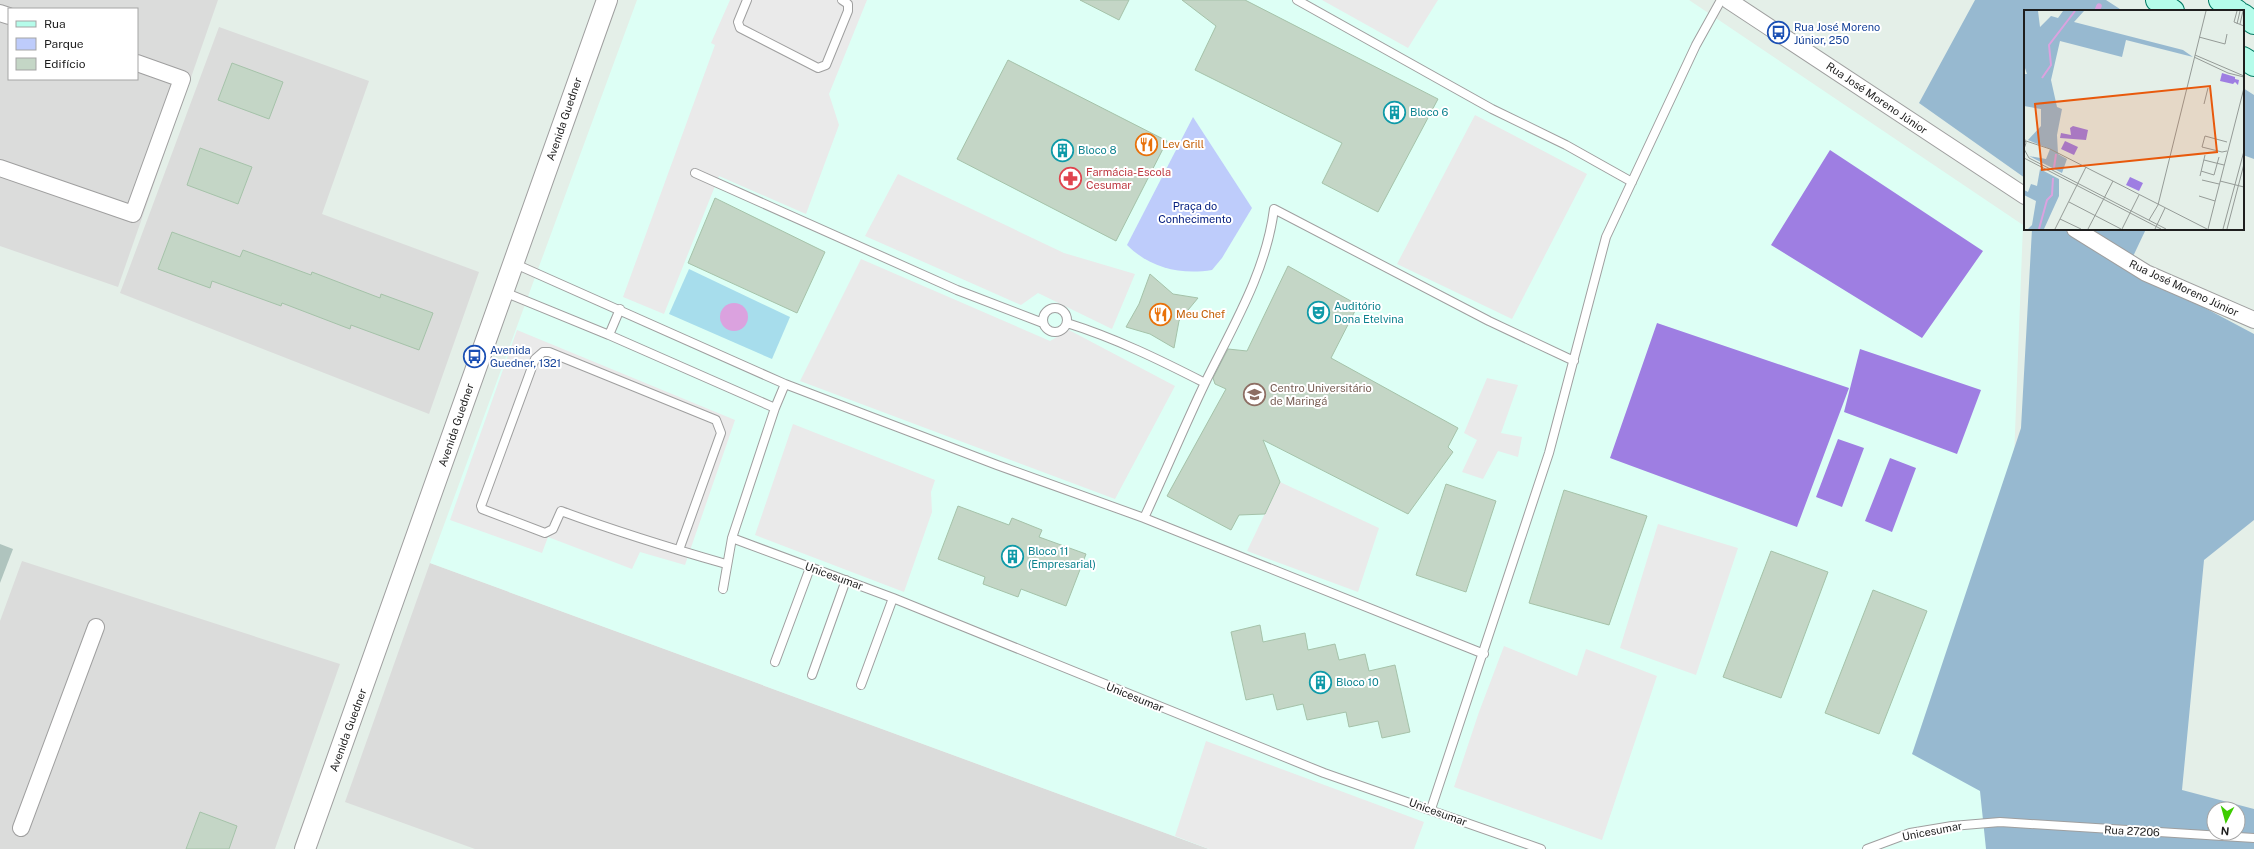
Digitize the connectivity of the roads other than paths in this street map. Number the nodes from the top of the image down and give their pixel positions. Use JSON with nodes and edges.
{"nodes":[{"id":1,"x":606,"y":0,"type":"edge"},
{"id":2,"x":747,"y":0,"type":"edge"},
{"id":3,"x":842,"y":0,"type":"edge"},
{"id":4,"x":1297,"y":0,"type":"edge"},
{"id":5,"x":1721,"y":0,"type":"edge"},
{"id":6,"x":1728,"y":0,"type":"edge"},
{"id":7,"x":2157,"y":0,"type":"edge"},
{"id":8,"x":2220,"y":0,"type":"edge"},
{"id":9,"x":2172,"y":10,"type":"edge"},
{"id":10,"x":2235,"y":10,"type":"edge"},
{"id":11,"x":2244,"y":16,"type":"edge"},
{"id":12,"x":2254,"y":23,"type":"edge"},
{"id":13,"x":2244,"y":59,"type":"edge"},
{"id":14,"x":138,"y":63,"type":"edge"},
{"id":15,"x":2254,"y":65,"type":"edge"},
{"id":16,"x":0,"y":168,"type":"edge"},
{"id":17,"x":695,"y":173,"type":"dead end"},
{"id":18,"x":1632,"y":182,"type":"junction"},
{"id":19,"x":2024,"y":195,"type":"edge"},
{"id":20,"x":2078,"y":230,"type":"edge"},
{"id":21,"x":514,"y":263,"type":"junction"},
{"id":22,"x":503,"y":292,"type":"junction"},
{"id":23,"x":620,"y":309,"type":"junction"},
{"id":24,"x":2254,"y":320,"type":"edge"},
{"id":25,"x":1043,"y":322,"type":"junction"},
{"id":26,"x":1067,"y":322,"type":"junction"},
{"id":27,"x":609,"y":335,"type":"junction"},
{"id":28,"x":1574,"y":361,"type":"junction"},
{"id":29,"x":1205,"y":383,"type":"junction"},
{"id":30,"x":785,"y":384,"type":"junction"},
{"id":31,"x":775,"y":408,"type":"junction"},
{"id":32,"x":1144,"y":518,"type":"junction"},
{"id":33,"x":732,"y":538,"type":"junction"},
{"id":34,"x":679,"y":550,"type":"junction"},
{"id":35,"x":726,"y":564,"type":"junction"},
{"id":36,"x":810,"y":568,"type":"junction"},
{"id":37,"x":846,"y":580,"type":"junction"},
{"id":38,"x":723,"y":589,"type":"dead end"},
{"id":39,"x":894,"y":598,"type":"junction"},
{"id":40,"x":96,"y":626,"type":"dead end"},
{"id":41,"x":1484,"y":654,"type":"junction"},
{"id":42,"x":775,"y":662,"type":"dead end"},
{"id":43,"x":812,"y":675,"type":"dead end"},
{"id":44,"x":861,"y":685,"type":"dead end"},
{"id":45,"x":1431,"y":809,"type":"junction"},
{"id":46,"x":2010,"y":823,"type":"joint"},
{"id":47,"x":21,"y":828,"type":"dead end"},
{"id":48,"x":2254,"y":838,"type":"edge"},
{"id":49,"x":305,"y":849,"type":"edge"},
{"id":50,"x":1541,"y":849,"type":"edge"},
{"id":51,"x":1867,"y":849,"type":"edge"}],
"edges":[{"from":1,"to":21,"type":"street","name":"Avenida Guedner"},
{"from":2,"to":3,"type":"lane"},
{"from":4,"to":18,"type":"lane"},
{"from":5,"to":18,"type":"lane"},
{"from":6,"to":19,"type":"street","name":"Rua José Moreno Júnior"},
{"from":7,"to":9,"type":"main road"},
{"from":8,"to":10,"type":"main road"},
{"from":11,"to":12,"type":"main road"},
{"from":13,"to":15,"type":"main road"},
{"from":14,"to":16,"type":"street"},
{"from":17,"to":25,"type":"lane"},
{"from":18,"to":28,"type":"lane"},
{"from":20,"to":24,"type":"street","name":"Rua José Moreno Júnior"},
{"from":21,"to":22,"type":"street","name":"Avenida Guedner"},
{"from":21,"to":23,"type":"lane"},
{"from":22,"to":27,"type":"lane"},
{"from":22,"to":49,"type":"street","name":"Avenida Guedner"},
{"from":23,"to":27,"type":"lane"},
{"from":23,"to":30,"type":"lane"},
{"from":25,"to":26,"type":"lane"},
{"from":25,"to":26,"type":"lane"},
{"from":26,"to":29,"type":"lane"},
{"from":27,"to":31,"type":"lane"},
{"from":28,"to":29,"type":"lane"},
{"from":28,"to":41,"type":"lane"},
{"from":29,"to":32,"type":"lane"},
{"from":30,"to":31,"type":"lane"},
{"from":30,"to":32,"type":"lane"},
{"from":31,"to":33,"type":"lane"},
{"from":32,"to":41,"type":"lane"},
{"from":33,"to":35,"type":"lane"},
{"from":33,"to":36,"type":"lane","name":"Unicesumar"},
{"from":34,"to":34,"type":"lane"},
{"from":34,"to":35,"type":"lane"},
{"from":35,"to":38,"type":"lane"},
{"from":36,"to":37,"type":"lane","name":"Unicesumar"},
{"from":36,"to":42,"type":"lane"},
{"from":37,"to":39,"type":"lane","name":"Unicesumar"},
{"from":37,"to":43,"type":"lane"},
{"from":39,"to":44,"type":"lane"},
{"from":39,"to":45,"type":"lane","name":"Unicesumar"},
{"from":40,"to":47,"type":"street"},
{"from":41,"to":45,"type":"lane"},
{"from":45,"to":50,"type":"lane","name":"Unicesumar"},
{"from":46,"to":48,"type":"lane","name":"Rua 27206"},
{"from":46,"to":51,"type":"lane","name":"Unicesumar"}]}
